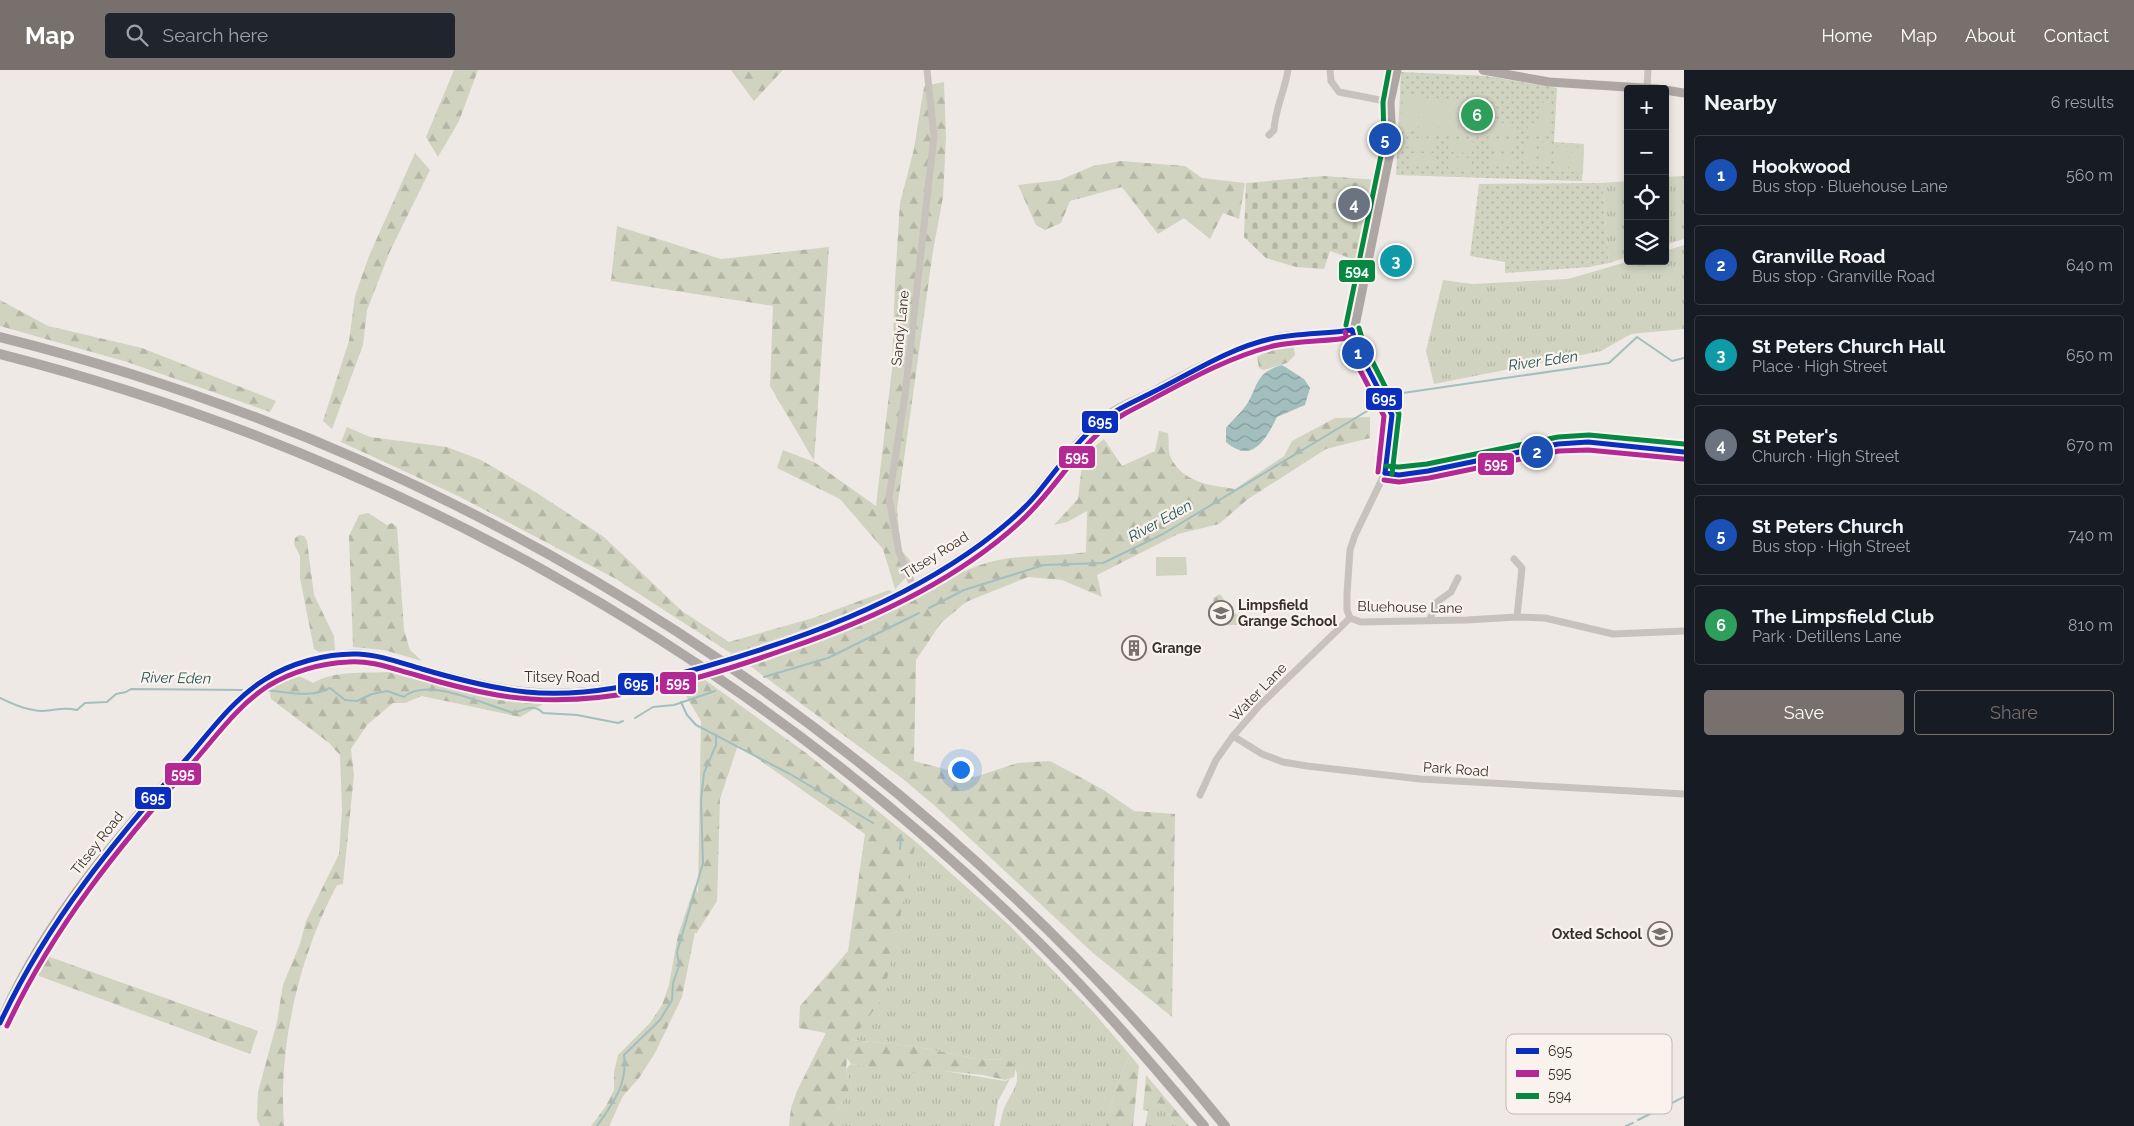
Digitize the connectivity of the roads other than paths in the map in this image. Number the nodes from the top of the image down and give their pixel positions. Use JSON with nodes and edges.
{"nodes":[{"id":1,"x":927,"y":70,"type":"edge"},
{"id":2,"x":1288,"y":70,"type":"edge"},
{"id":3,"x":1330,"y":70,"type":"edge"},
{"id":4,"x":1396,"y":70,"type":"edge"},
{"id":5,"x":1483,"y":70,"type":"edge"},
{"id":6,"x":1648,"y":70,"type":"edge"},
{"id":7,"x":1647,"y":85,"type":"edge"},
{"id":8,"x":1624,"y":86,"type":"edge"},
{"id":9,"x":1669,"y":91,"type":"edge"},
{"id":10,"x":1684,"y":93,"type":"edge"},
{"id":11,"x":1390,"y":102,"type":"junction"},
{"id":12,"x":1269,"y":135,"type":"dead end"},
{"id":13,"x":1352,"y":330,"type":"junction"},
{"id":14,"x":0,"y":337,"type":"edge"},
{"id":15,"x":0,"y":354,"type":"edge"},
{"id":16,"x":1684,"y":452,"type":"edge"},
{"id":17,"x":1385,"y":473,"type":"junction"},
{"id":18,"x":1514,"y":559,"type":"dead end"},
{"id":19,"x":1458,"y":578,"type":"dead end"},
{"id":20,"x":914,"y":586,"type":"junction"},
{"id":21,"x":1517,"y":617,"type":"junction"},
{"id":22,"x":1350,"y":618,"type":"junction"},
{"id":23,"x":1430,"y":619,"type":"junction"},
{"id":24,"x":1684,"y":631,"type":"edge"},
{"id":25,"x":1233,"y":736,"type":"junction"},
{"id":26,"x":1684,"y":794,"type":"edge"},
{"id":27,"x":1200,"y":795,"type":"dead end"},
{"id":28,"x":0,"y":1023,"type":"edge"},
{"id":29,"x":1204,"y":1126,"type":"edge"},
{"id":30,"x":1225,"y":1126,"type":"edge"}],
"edges":[{"from":1,"to":20,"type":"street","name":"Sandy Lane"},
{"from":2,"to":12,"type":"street"},
{"from":3,"to":11,"type":"street"},
{"from":4,"to":11,"type":"main road"},
{"from":5,"to":8,"type":"main road"},
{"from":6,"to":7,"type":"street"},
{"from":9,"to":10,"type":"main road"},
{"from":11,"to":13,"type":"main road"},
{"from":13,"to":17,"type":"street","name":"Bluehouse Lane"},
{"from":13,"to":20,"type":"main road","name":"Titsey Road"},
{"from":14,"to":30,"type":"highway"},
{"from":15,"to":29,"type":"highway"},
{"from":16,"to":17,"type":"street"},
{"from":17,"to":22,"type":"street","name":"Bluehouse Lane"},
{"from":18,"to":21,"type":"street"},
{"from":19,"to":23,"type":"street"},
{"from":20,"to":28,"type":"main road","name":"Titsey Road"},
{"from":21,"to":23,"type":"street","name":"Bluehouse Lane"},
{"from":21,"to":24,"type":"street","name":"Bluehouse Lane"},
{"from":22,"to":23,"type":"street","name":"Bluehouse Lane"},
{"from":22,"to":25,"type":"street","name":"Water Lane"},
{"from":25,"to":26,"type":"street","name":"Park Road"},
{"from":25,"to":27,"type":"street","name":"Water Lane"}]}
